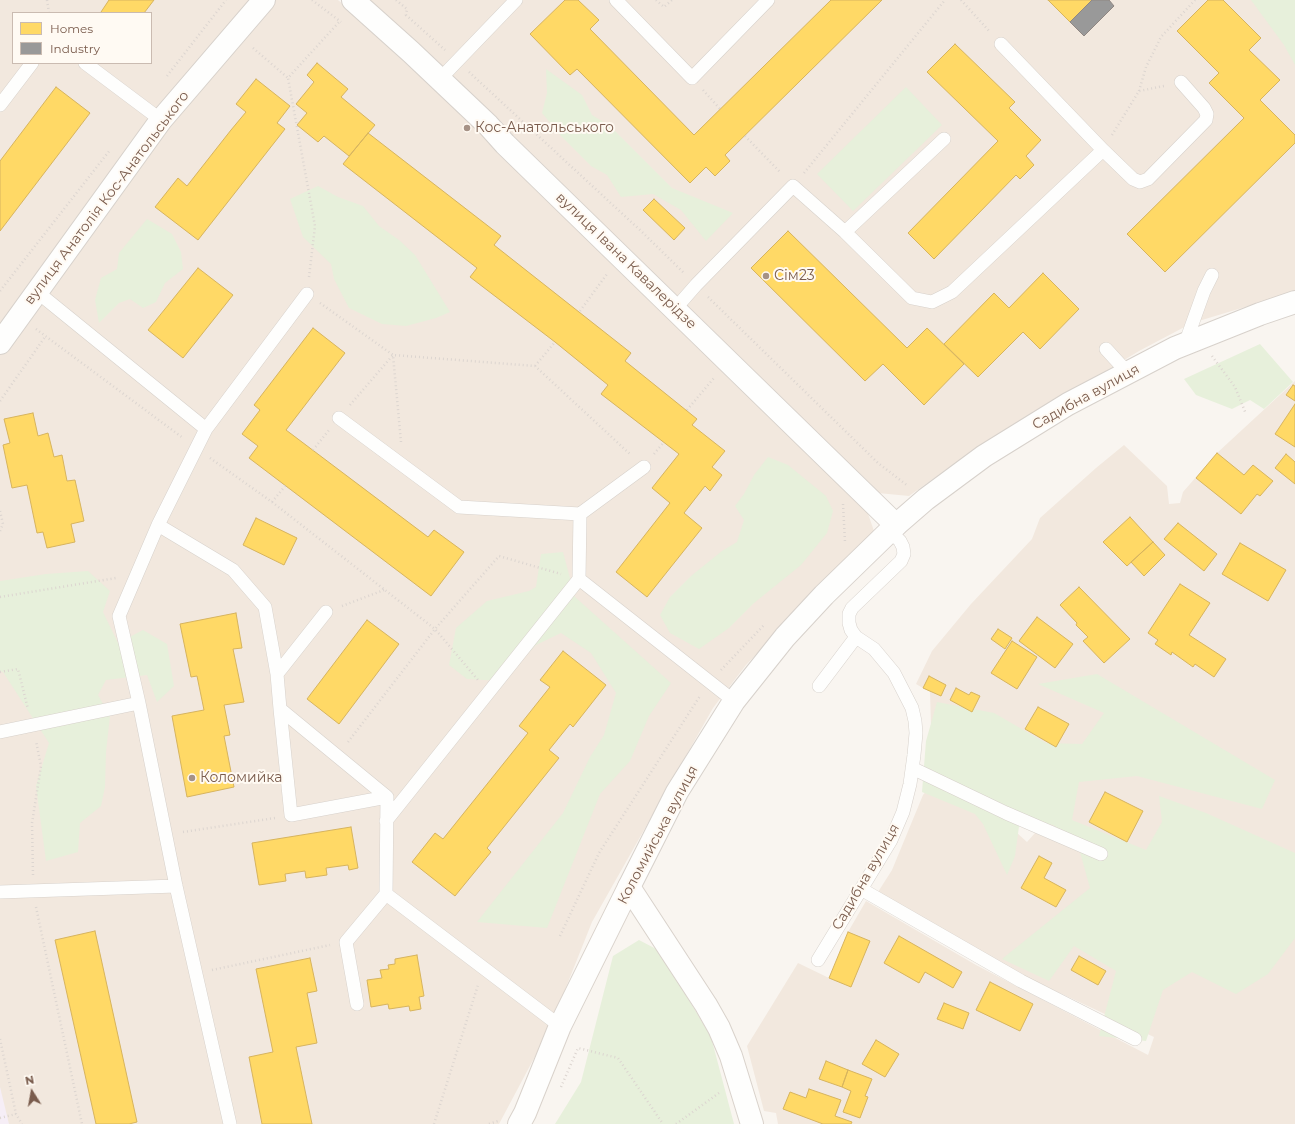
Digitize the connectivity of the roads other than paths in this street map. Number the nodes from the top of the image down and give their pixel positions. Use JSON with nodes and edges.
{"nodes":[{"id":1,"x":264,"y":0,"type":"edge"},
{"id":2,"x":353,"y":0,"type":"edge"},
{"id":3,"x":516,"y":0,"type":"edge"},
{"id":4,"x":616,"y":0,"type":"edge"},
{"id":5,"x":768,"y":0,"type":"edge"},
{"id":6,"x":1001,"y":44,"type":"road end"},
{"id":7,"x":31,"y":64,"type":"edge"},
{"id":8,"x":86,"y":64,"type":"edge"},
{"id":9,"x":439,"y":80,"type":"junction"},
{"id":10,"x":1180,"y":82,"type":"road end"},
{"id":11,"x":0,"y":105,"type":"edge"},
{"id":12,"x":161,"y":120,"type":"junction"},
{"id":13,"x":944,"y":139,"type":"dead end"},
{"id":14,"x":1103,"y":150,"type":"junction"},
{"id":15,"x":845,"y":232,"type":"junction"},
{"id":16,"x":1212,"y":275,"type":"dead end"},
{"id":17,"x":36,"y":292,"type":"junction"},
{"id":18,"x":307,"y":294,"type":"road end"},
{"id":19,"x":1295,"y":302,"type":"edge"},
{"id":20,"x":675,"y":309,"type":"junction"},
{"id":21,"x":0,"y":343,"type":"edge"},
{"id":22,"x":1185,"y":344,"type":"junction"},
{"id":23,"x":1106,"y":350,"type":"dead end"},
{"id":24,"x":1127,"y":372,"type":"junction"},
{"id":25,"x":339,"y":418,"type":"road end"},
{"id":26,"x":206,"y":429,"type":"junction"},
{"id":27,"x":644,"y":467,"type":"road end"},
{"id":28,"x":580,"y":514,"type":"junction"},
{"id":29,"x":158,"y":525,"type":"junction"},
{"id":30,"x":893,"y":528,"type":"junction"},
{"id":31,"x":579,"y":579,"type":"junction"},
{"id":32,"x":326,"y":612,"type":"road end"},
{"id":33,"x":856,"y":637,"type":"junction"},
{"id":34,"x":276,"y":674,"type":"junction"},
{"id":35,"x":818,"y":686,"type":"dead end"},
{"id":36,"x":734,"y":701,"type":"junction"},
{"id":37,"x":139,"y":703,"type":"junction"},
{"id":38,"x":280,"y":709,"type":"junction"},
{"id":39,"x":0,"y":732,"type":"edge"},
{"id":40,"x":912,"y":768,"type":"junction"},
{"id":41,"x":387,"y":797,"type":"junction"},
{"id":42,"x":386,"y":821,"type":"junction"},
{"id":43,"x":1101,"y":854,"type":"dead end"},
{"id":44,"x":176,"y":886,"type":"junction"},
{"id":45,"x":630,"y":887,"type":"junction"},
{"id":46,"x":861,"y":890,"type":"junction"},
{"id":47,"x":0,"y":892,"type":"edge"},
{"id":48,"x":386,"y":894,"type":"junction"},
{"id":49,"x":818,"y":960,"type":"dead end"},
{"id":50,"x":357,"y":1004,"type":"dead end"},
{"id":51,"x":560,"y":1026,"type":"junction"},
{"id":52,"x":1135,"y":1038,"type":"dead end"},
{"id":53,"x":230,"y":1124,"type":"edge"},
{"id":54,"x":519,"y":1124,"type":"edge"},
{"id":55,"x":752,"y":1124,"type":"edge"}],
"edges":[{"from":1,"to":12,"type":"street","name":"вулиця Анатолія Кос-Анатольського"},
{"from":2,"to":9,"type":"street","name":"вулиця Івана Кавалерідзе"},
{"from":3,"to":9,"type":"lane"},
{"from":4,"to":5,"type":"lane"},
{"from":6,"to":14,"type":"lane"},
{"from":7,"to":11,"type":"lane"},
{"from":8,"to":12,"type":"lane"},
{"from":9,"to":20,"type":"street","name":"вулиця Івана Кавалерідзе"},
{"from":10,"to":14,"type":"lane"},
{"from":12,"to":17,"type":"street","name":"вулиця Анатолія Кос-Анатольського"},
{"from":13,"to":15,"type":"lane"},
{"from":14,"to":15,"type":"lane"},
{"from":15,"to":20,"type":"lane"},
{"from":16,"to":22,"type":"lane"},
{"from":17,"to":21,"type":"street","name":"вулиця Анатолія Кос-Анатольського"},
{"from":17,"to":26,"type":"lane"},
{"from":18,"to":26,"type":"lane"},
{"from":19,"to":22,"type":"street","name":"Садибна вулиця"},
{"from":20,"to":30,"type":"street","name":"вулиця Івана Кавалерідзе"},
{"from":22,"to":24,"type":"street","name":"Садибна вулиця"},
{"from":23,"to":24,"type":"lane"},
{"from":24,"to":30,"type":"street","name":"Садибна вулиця"},
{"from":25,"to":28,"type":"lane"},
{"from":26,"to":29,"type":"lane"},
{"from":27,"to":28,"type":"lane"},
{"from":28,"to":31,"type":"lane"},
{"from":29,"to":34,"type":"lane"},
{"from":29,"to":37,"type":"lane"},
{"from":30,"to":33,"type":"lane"},
{"from":30,"to":36,"type":"street","name":"Коломийська вулиця"},
{"from":31,"to":36,"type":"lane"},
{"from":31,"to":42,"type":"lane"},
{"from":32,"to":34,"type":"lane"},
{"from":33,"to":35,"type":"lane"},
{"from":33,"to":40,"type":"lane","name":"Садибна вулиця"},
{"from":34,"to":38,"type":"lane"},
{"from":36,"to":45,"type":"street","name":"Коломийська вулиця"},
{"from":37,"to":39,"type":"lane"},
{"from":37,"to":44,"type":"lane"},
{"from":38,"to":41,"type":"lane"},
{"from":38,"to":41,"type":"lane"},
{"from":40,"to":43,"type":"lane"},
{"from":40,"to":46,"type":"lane","name":"Садибна вулиця"},
{"from":41,"to":42,"type":"lane"},
{"from":42,"to":48,"type":"lane"},
{"from":44,"to":47,"type":"lane"},
{"from":44,"to":53,"type":"lane"},
{"from":45,"to":51,"type":"street","name":"Коломийська вулиця"},
{"from":45,"to":55,"type":"street"},
{"from":46,"to":49,"type":"lane","name":"Садибна вулиця"},
{"from":46,"to":52,"type":"lane"},
{"from":48,"to":50,"type":"lane"},
{"from":48,"to":51,"type":"lane"},
{"from":51,"to":54,"type":"street","name":"Коломийська вулиця"}]}
